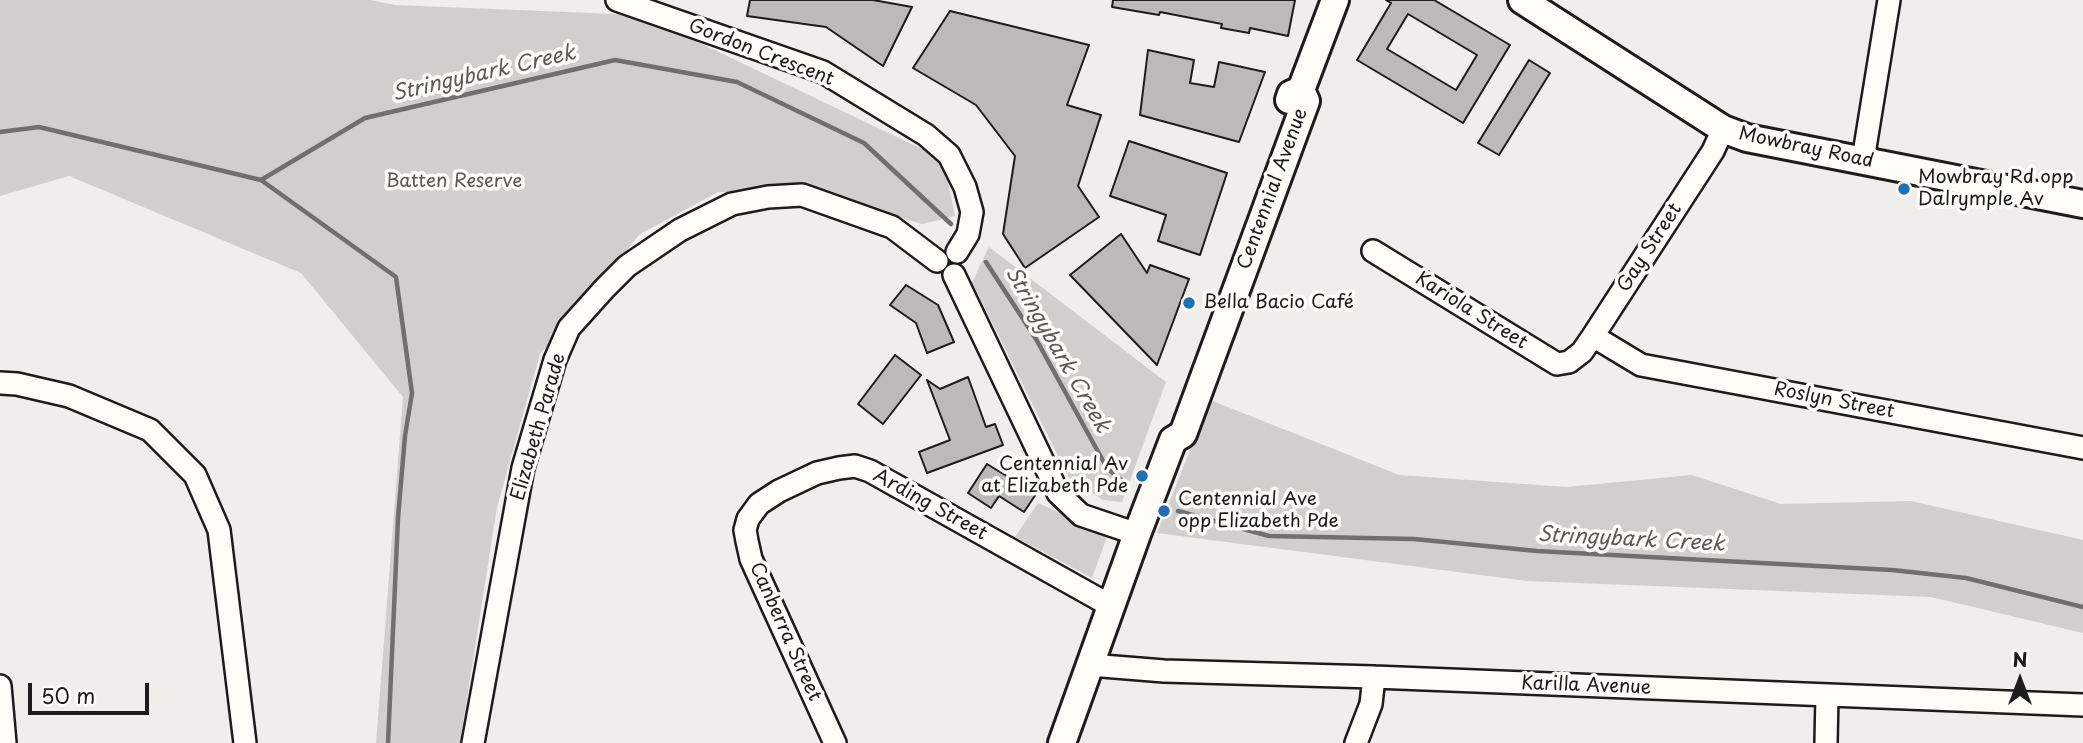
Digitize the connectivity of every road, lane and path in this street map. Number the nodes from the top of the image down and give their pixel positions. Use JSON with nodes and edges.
{"nodes":[{"id":1,"x":617,"y":0,"type":"edge"},
{"id":2,"x":1335,"y":0,"type":"edge"},
{"id":3,"x":1522,"y":0,"type":"edge"},
{"id":4,"x":1889,"y":0,"type":"edge"},
{"id":5,"x":1723,"y":129,"type":"junction"},
{"id":6,"x":1863,"y":160,"type":"junction"},
{"id":7,"x":2083,"y":204,"type":"edge"},
{"id":8,"x":1373,"y":251,"type":"dead end"},
{"id":9,"x":957,"y":252,"type":"junction"},
{"id":10,"x":937,"y":261,"type":"junction"},
{"id":11,"x":954,"y":275,"type":"junction"},
{"id":12,"x":1593,"y":336,"type":"junction"},
{"id":13,"x":1569,"y":362,"type":"joint"},
{"id":14,"x":0,"y":383,"type":"edge"},
{"id":15,"x":2083,"y":448,"type":"edge"},
{"id":16,"x":748,"y":519,"type":"joint"},
{"id":17,"x":1137,"y":534,"type":"junction"},
{"id":18,"x":1111,"y":606,"type":"junction"},
{"id":19,"x":1090,"y":665,"type":"junction"},
{"id":20,"x":1374,"y":677,"type":"junction"},
{"id":21,"x":0,"y":686,"type":"edge"},
{"id":22,"x":1827,"y":695,"type":"junction"},
{"id":23,"x":2083,"y":705,"type":"edge"},
{"id":24,"x":5,"y":743,"type":"edge"},
{"id":25,"x":245,"y":743,"type":"edge"},
{"id":26,"x":473,"y":743,"type":"edge"},
{"id":27,"x":835,"y":743,"type":"edge"},
{"id":28,"x":1062,"y":743,"type":"edge"},
{"id":29,"x":1356,"y":743,"type":"edge"},
{"id":30,"x":1826,"y":743,"type":"edge"}],
"edges":[{"from":1,"to":9,"type":"street","name":"Gordon Crescent"},
{"from":2,"to":17,"type":"main road","name":"Centennial Avenue"},
{"from":3,"to":5,"type":"main road","name":"Mowbray Road"},
{"from":4,"to":6,"type":"street"},
{"from":5,"to":6,"type":"main road","name":"Mowbray Road"},
{"from":5,"to":12,"type":"street","name":"Gay Street"},
{"from":6,"to":7,"type":"main road","name":"Mowbray Road"},
{"from":8,"to":13,"type":"street","name":"Kariola Street"},
{"from":9,"to":10,"type":"street"},
{"from":9,"to":11,"type":"street"},
{"from":10,"to":11,"type":"street"},
{"from":10,"to":26,"type":"street","name":"Elizabeth Parade"},
{"from":11,"to":17,"type":"street"},
{"from":12,"to":13,"type":"street","name":"Gay Street"},
{"from":12,"to":15,"type":"street","name":"Roslyn Street"},
{"from":14,"to":25,"type":"street"},
{"from":16,"to":18,"type":"street","name":"Arding Street"},
{"from":16,"to":27,"type":"street","name":"Canberra Street"},
{"from":17,"to":18,"type":"main road","name":"Centennial Avenue"},
{"from":18,"to":19,"type":"main road","name":"Centennial Avenue"},
{"from":19,"to":20,"type":"street","name":"Karilla Avenue"},
{"from":19,"to":28,"type":"main road","name":"Centennial Avenue"},
{"from":20,"to":22,"type":"street","name":"Karilla Avenue"},
{"from":20,"to":29,"type":"street"},
{"from":21,"to":24,"type":"street"},
{"from":22,"to":23,"type":"street","name":"Karilla Avenue"},
{"from":22,"to":30,"type":"street"}]}
